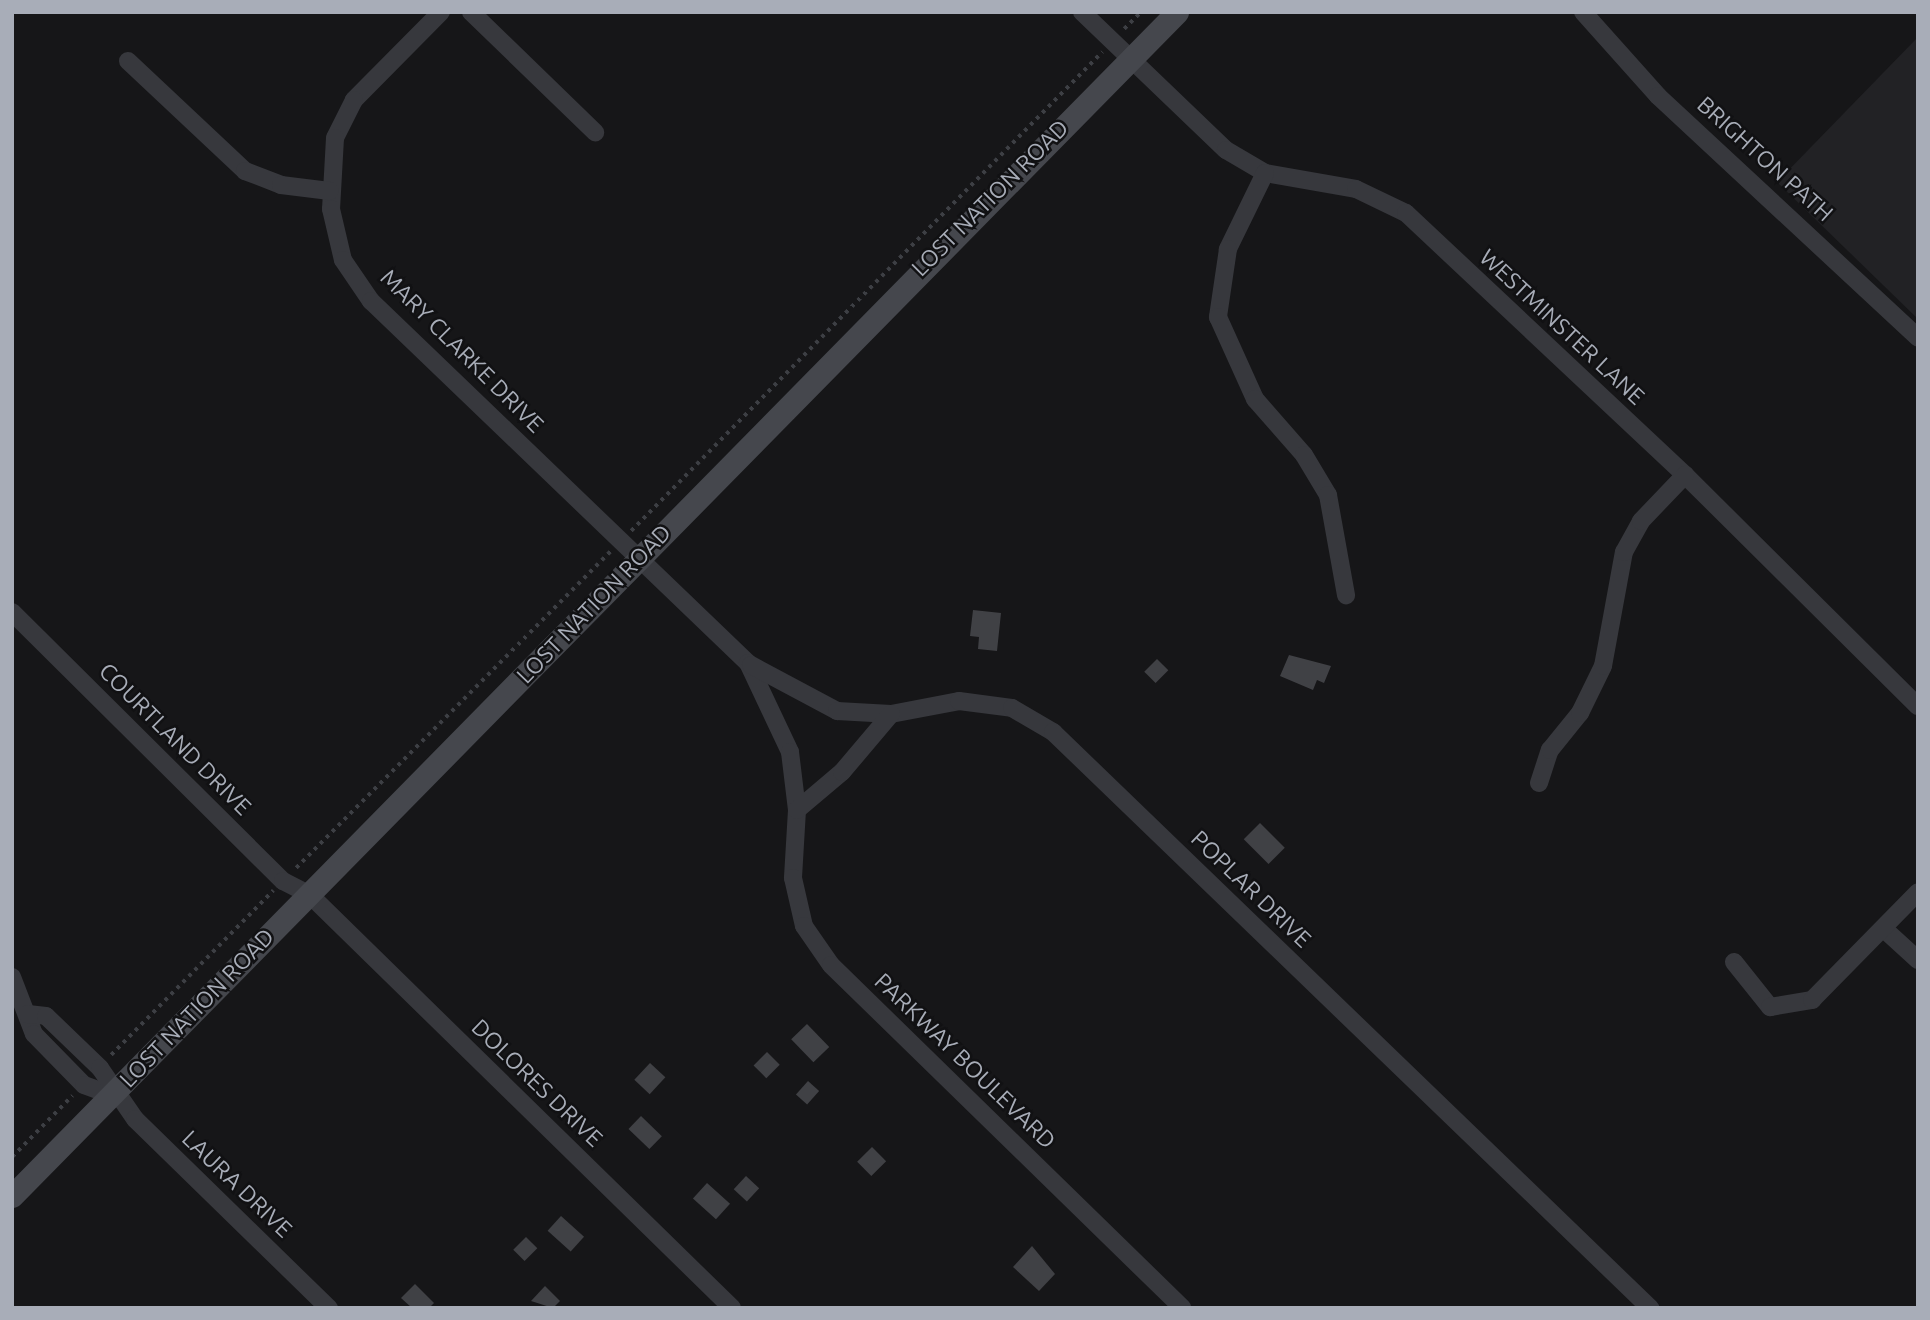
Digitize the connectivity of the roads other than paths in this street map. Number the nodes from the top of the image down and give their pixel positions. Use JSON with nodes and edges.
{"nodes":[{"id":1,"x":441,"y":12,"type":"edge"},
{"id":2,"x":471,"y":12,"type":"edge"},
{"id":3,"x":1082,"y":12,"type":"edge"},
{"id":4,"x":1177,"y":12,"type":"edge"},
{"id":5,"x":1583,"y":12,"type":"edge"},
{"id":6,"x":1131,"y":57,"type":"junction"},
{"id":7,"x":128,"y":61,"type":"dead end"},
{"id":8,"x":595,"y":132,"type":"dead end"},
{"id":9,"x":1265,"y":173,"type":"junction"},
{"id":10,"x":330,"y":191,"type":"junction"},
{"id":11,"x":1918,"y":338,"type":"edge"},
{"id":12,"x":1685,"y":475,"type":"junction"},
{"id":13,"x":639,"y":558,"type":"junction"},
{"id":14,"x":1346,"y":595,"type":"dead end"},
{"id":15,"x":12,"y":612,"type":"edge"},
{"id":16,"x":748,"y":663,"type":"junction"},
{"id":17,"x":1918,"y":706,"type":"edge"},
{"id":18,"x":891,"y":714,"type":"junction"},
{"id":19,"x":1539,"y":783,"type":"dead end"},
{"id":20,"x":797,"y":810,"type":"junction"},
{"id":21,"x":1918,"y":892,"type":"edge"},
{"id":22,"x":309,"y":894,"type":"junction"},
{"id":23,"x":1884,"y":929,"type":"junction"},
{"id":24,"x":1918,"y":960,"type":"edge"},
{"id":25,"x":1734,"y":962,"type":"dead end"},
{"id":26,"x":14,"y":988,"type":"edge"},
{"id":27,"x":28,"y":1014,"type":"junction"},
{"id":28,"x":113,"y":1095,"type":"junction"},
{"id":29,"x":12,"y":1196,"type":"edge"},
{"id":30,"x":329,"y":1308,"type":"edge"},
{"id":31,"x":732,"y":1308,"type":"edge"},
{"id":32,"x":1182,"y":1308,"type":"edge"},
{"id":33,"x":1650,"y":1308,"type":"edge"}],
"edges":[{"from":1,"to":10,"type":"street","name":"MARY CLARKE DRIVE"},
{"from":2,"to":8,"type":"street"},
{"from":3,"to":6,"type":"street","name":"WESTMINSTER LANE"},
{"from":4,"to":6,"type":"street","name":"LOST NATION ROAD"},
{"from":5,"to":11,"type":"street","name":"BRIGHTON PATH"},
{"from":6,"to":9,"type":"street","name":"WESTMINSTER LANE"},
{"from":6,"to":13,"type":"street","name":"LOST NATION ROAD"},
{"from":7,"to":10,"type":"street"},
{"from":9,"to":12,"type":"street","name":"WESTMINSTER LANE"},
{"from":9,"to":14,"type":"street"},
{"from":10,"to":13,"type":"street","name":"MARY CLARKE DRIVE"},
{"from":12,"to":17,"type":"street","name":"WESTMINSTER LANE"},
{"from":12,"to":19,"type":"street"},
{"from":13,"to":16,"type":"street","name":"PARKWAY BOULEVARD"},
{"from":13,"to":22,"type":"street","name":"LOST NATION ROAD"},
{"from":15,"to":22,"type":"street","name":"COURTLAND DRIVE"},
{"from":16,"to":18,"type":"street","name":"POPLAR DRIVE"},
{"from":16,"to":20,"type":"street","name":"PARKWAY BOULEVARD"},
{"from":18,"to":20,"type":"street"},
{"from":18,"to":33,"type":"street","name":"POPLAR DRIVE"},
{"from":20,"to":32,"type":"street","name":"PARKWAY BOULEVARD"},
{"from":21,"to":23,"type":"street"},
{"from":22,"to":28,"type":"street","name":"LOST NATION ROAD"},
{"from":22,"to":31,"type":"street","name":"DOLORES DRIVE"},
{"from":23,"to":24,"type":"street"},
{"from":23,"to":25,"type":"street"},
{"from":26,"to":27,"type":"street"},
{"from":27,"to":28,"type":"street"},
{"from":27,"to":28,"type":"street"},
{"from":28,"to":29,"type":"street","name":"LOST NATION ROAD"},
{"from":28,"to":30,"type":"street","name":"LAURA DRIVE"}]}
